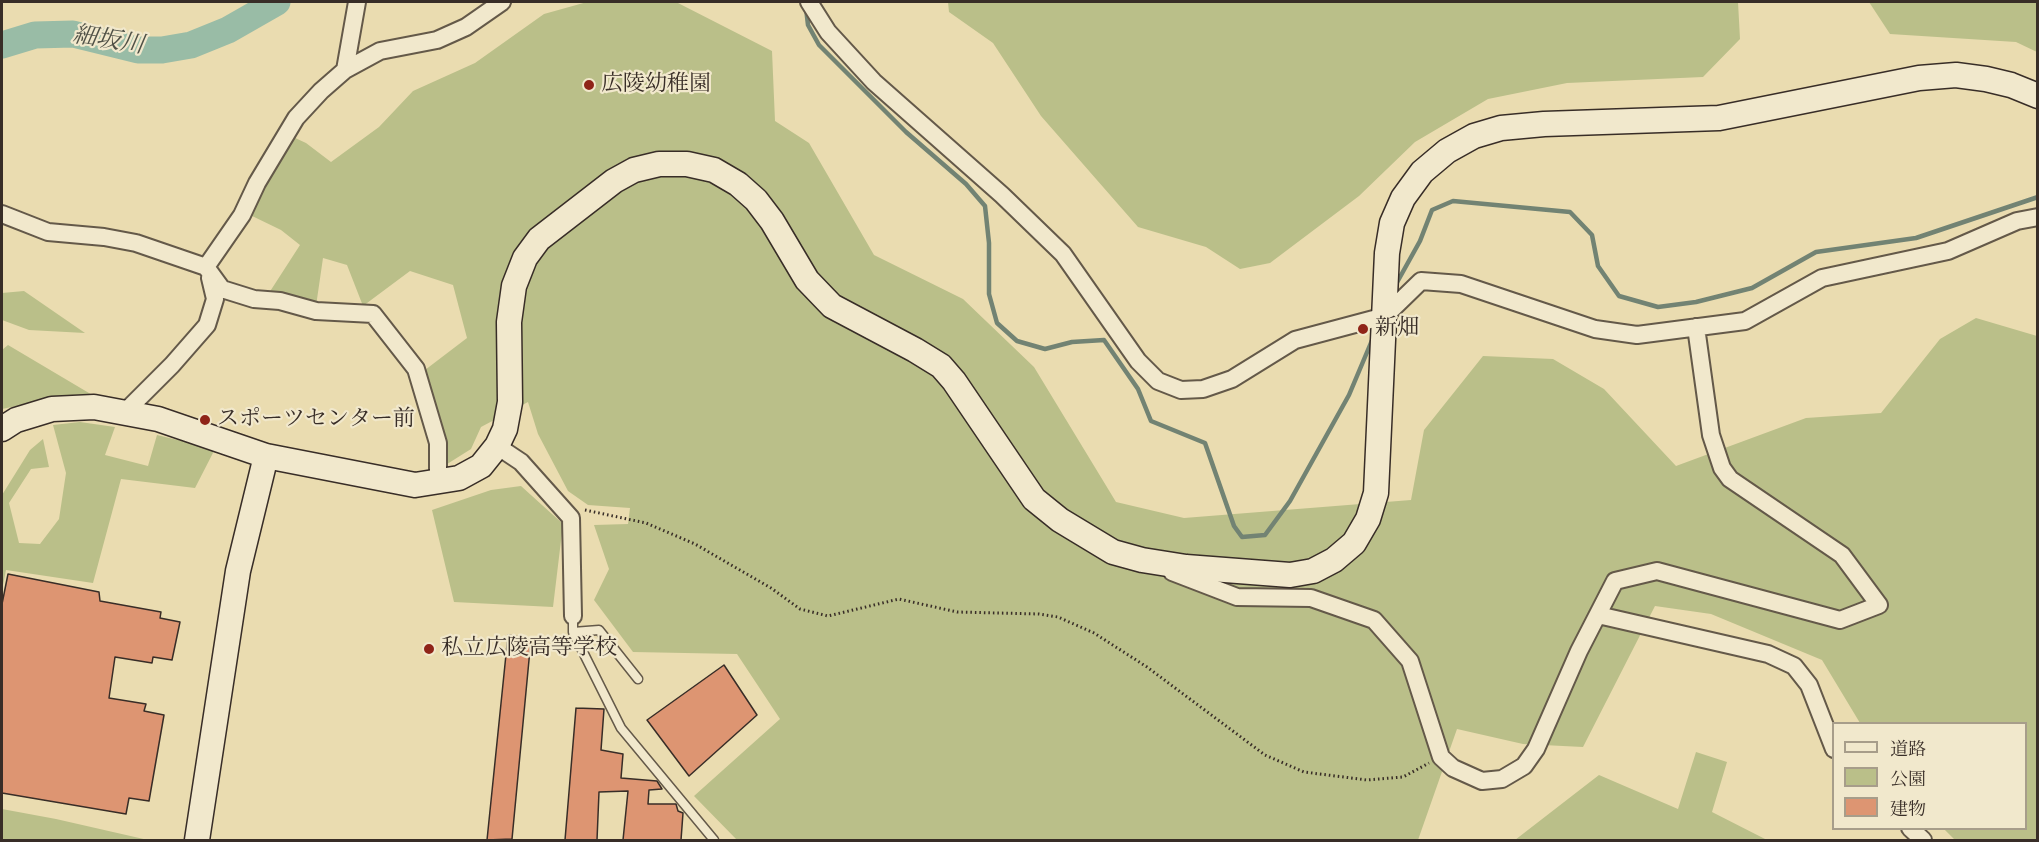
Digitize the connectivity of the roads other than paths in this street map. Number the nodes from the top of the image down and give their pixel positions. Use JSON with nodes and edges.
{"nodes":[{"id":1,"x":357,"y":2,"type":"edge"},
{"id":2,"x":502,"y":2,"type":"edge"},
{"id":3,"x":809,"y":2,"type":"edge"},
{"id":4,"x":345,"y":70,"type":"junction"},
{"id":5,"x":2037,"y":96,"type":"edge"},
{"id":6,"x":2,"y":214,"type":"edge"},
{"id":7,"x":2037,"y":217,"type":"edge"},
{"id":8,"x":206,"y":267,"type":"junction"},
{"id":9,"x":1385,"y":316,"type":"junction"},
{"id":10,"x":1696,"y":327,"type":"junction"},
{"id":11,"x":126,"y":411,"type":"junction"},
{"id":12,"x":2,"y":429,"type":"edge"},
{"id":13,"x":497,"y":446,"type":"junction"},
{"id":14,"x":266,"y":456,"type":"junction"},
{"id":15,"x":438,"y":483,"type":"junction"},
{"id":16,"x":1142,"y":560,"type":"junction"},
{"id":17,"x":1598,"y":615,"type":"junction"},
{"id":18,"x":573,"y":624,"type":"junction"},
{"id":19,"x":638,"y":679,"type":"dead end"},
{"id":20,"x":1832,"y":746,"type":"edge"},
{"id":21,"x":197,"y":840,"type":"edge"},
{"id":22,"x":714,"y":840,"type":"edge"}],
"edges":[{"from":1,"to":4,"type":"street"},
{"from":2,"to":4,"type":"street"},
{"from":3,"to":9,"type":"street"},
{"from":4,"to":8,"type":"street"},
{"from":5,"to":9,"type":"street"},
{"from":6,"to":8,"type":"street"},
{"from":7,"to":10,"type":"street"},
{"from":8,"to":11,"type":"street"},
{"from":8,"to":15,"type":"street"},
{"from":9,"to":10,"type":"street"},
{"from":9,"to":16,"type":"street"},
{"from":10,"to":17,"type":"street"},
{"from":11,"to":12,"type":"street"},
{"from":11,"to":14,"type":"street"},
{"from":13,"to":15,"type":"street"},
{"from":13,"to":16,"type":"street"},
{"from":13,"to":18,"type":"street"},
{"from":14,"to":15,"type":"street"},
{"from":14,"to":21,"type":"street"},
{"from":16,"to":17,"type":"street"},
{"from":17,"to":20,"type":"street"},
{"from":18,"to":19,"type":"lane"},
{"from":18,"to":22,"type":"lane"}]}
